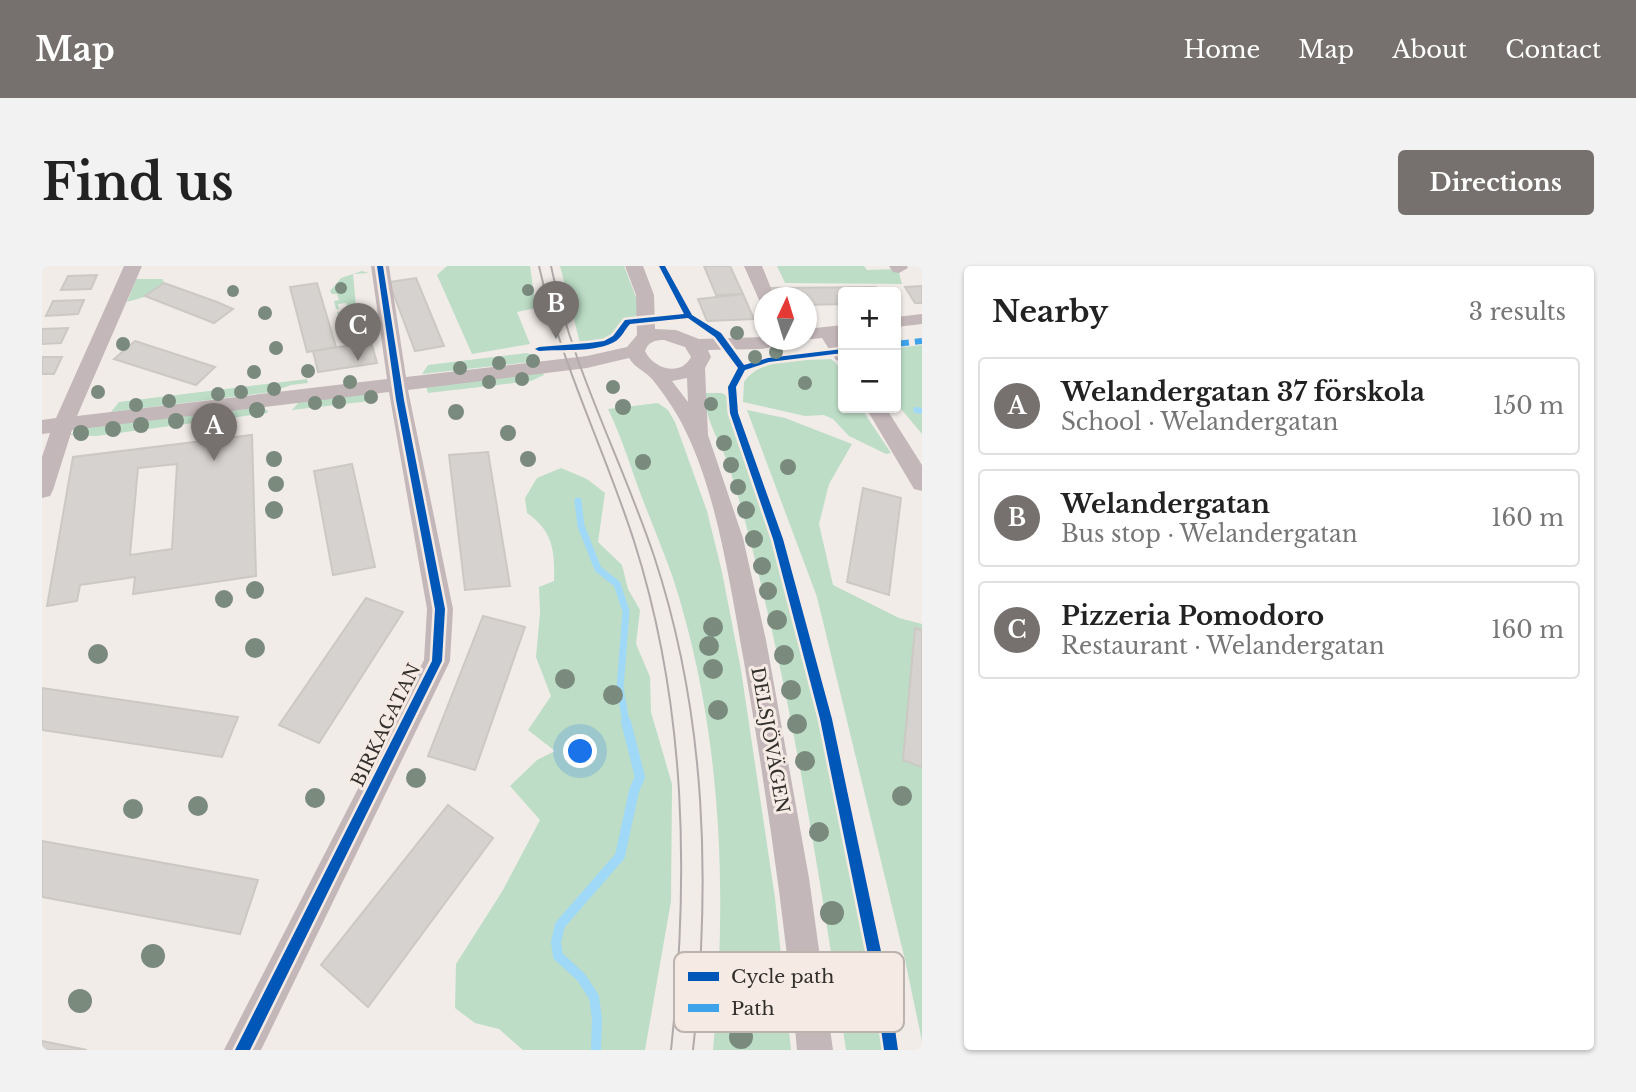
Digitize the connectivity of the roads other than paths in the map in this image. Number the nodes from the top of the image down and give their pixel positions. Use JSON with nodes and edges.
{"nodes":[{"id":1,"x":133,"y":266,"type":"edge"},
{"id":2,"x":380,"y":266,"type":"edge"},
{"id":3,"x":634,"y":266,"type":"edge"},
{"id":4,"x":753,"y":266,"type":"edge"},
{"id":5,"x":761,"y":287,"type":"edge"},
{"id":6,"x":645,"y":295,"type":"junction"},
{"id":7,"x":922,"y":319,"type":"edge"},
{"id":8,"x":901,"y":321,"type":"edge"},
{"id":9,"x":835,"y":331,"type":"edge"},
{"id":10,"x":817,"y":334,"type":"edge"},
{"id":11,"x":641,"y":344,"type":"junction"},
{"id":12,"x":754,"y":350,"type":"edge"},
{"id":13,"x":841,"y":350,"type":"edge"},
{"id":14,"x":692,"y":353,"type":"junction"},
{"id":15,"x":587,"y":362,"type":"junction"},
{"id":16,"x":652,"y":370,"type":"junction"},
{"id":17,"x":397,"y":384,"type":"junction"},
{"id":18,"x":879,"y":413,"type":"edge"},
{"id":19,"x":52,"y":426,"type":"edge"},
{"id":20,"x":699,"y":435,"type":"junction"},
{"id":21,"x":922,"y":483,"type":"edge"},
{"id":22,"x":42,"y":490,"type":"edge"},
{"id":23,"x":803,"y":952,"type":"edge"},
{"id":24,"x":813,"y":1032,"type":"edge"},
{"id":25,"x":242,"y":1050,"type":"edge"},
{"id":26,"x":815,"y":1050,"type":"edge"}],
"edges":[{"from":1,"to":19,"type":"street"},
{"from":2,"to":17,"type":"street","name":"BIRKAGATAN"},
{"from":3,"to":6,"type":"street","name":"DELSJÖVÄGEN"},
{"from":4,"to":5,"type":"street"},
{"from":6,"to":11,"type":"street","name":"DELSJÖVÄGEN"},
{"from":6,"to":14,"type":"street","name":"DELSJÖVÄGEN"},
{"from":7,"to":8,"type":"street"},
{"from":9,"to":10,"type":"street"},
{"from":9,"to":13,"type":"street"},
{"from":11,"to":14,"type":"street"},
{"from":11,"to":15,"type":"street"},
{"from":11,"to":16,"type":"street","name":"DELSJÖVÄGEN"},
{"from":12,"to":14,"type":"street"},
{"from":14,"to":16,"type":"street"},
{"from":14,"to":20,"type":"street","name":"DELSJÖVÄGEN"},
{"from":15,"to":16,"type":"street"},
{"from":15,"to":17,"type":"street"},
{"from":16,"to":20,"type":"street","name":"DELSJÖVÄGEN"},
{"from":17,"to":19,"type":"street"},
{"from":17,"to":25,"type":"street","name":"BIRKAGATAN"},
{"from":18,"to":21,"type":"street"},
{"from":19,"to":22,"type":"street"},
{"from":20,"to":23,"type":"street","name":"DELSJÖVÄGEN"},
{"from":24,"to":26,"type":"street","name":"DELSJÖVÄGEN"}]}
